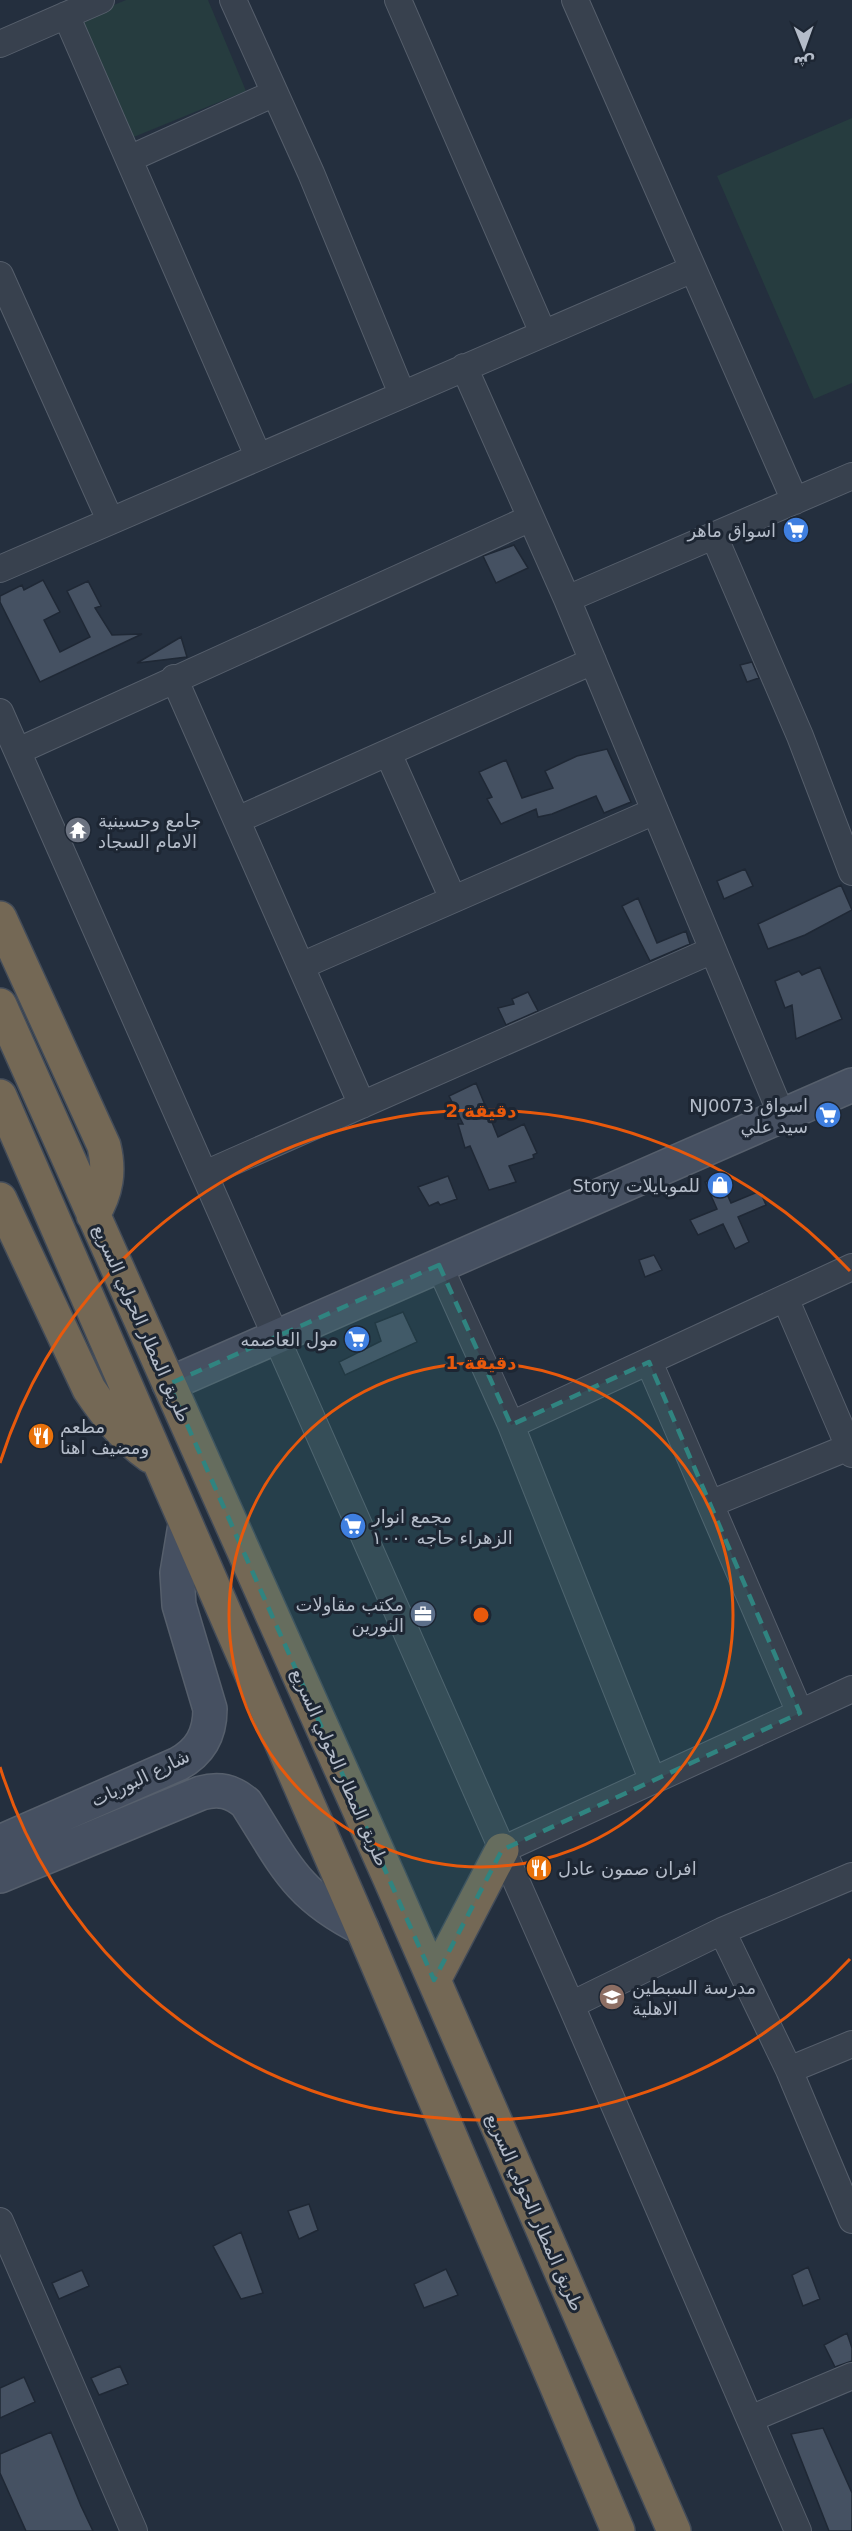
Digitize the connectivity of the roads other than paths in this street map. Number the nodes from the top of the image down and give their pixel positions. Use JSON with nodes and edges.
{"nodes":[{"id":1,"x":101,"y":0,"type":"edge"},
{"id":2,"x":233,"y":0,"type":"edge"},
{"id":3,"x":398,"y":0,"type":"edge"},
{"id":4,"x":575,"y":0,"type":"edge"},
{"id":5,"x":66,"y":15,"type":"junction"},
{"id":6,"x":0,"y":44,"type":"edge"},
{"id":7,"x":275,"y":93,"type":"junction"},
{"id":8,"x":129,"y":159,"type":"junction"},
{"id":9,"x":693,"y":269,"type":"junction"},
{"id":10,"x":0,"y":275,"type":"edge"},
{"id":11,"x":543,"y":333,"type":"junction"},
{"id":12,"x":464,"y":367,"type":"junction"},
{"id":13,"x":402,"y":394,"type":"junction"},
{"id":14,"x":258,"y":456,"type":"junction"},
{"id":15,"x":852,"y":476,"type":"edge"},
{"id":16,"x":795,"y":501,"type":"junction"},
{"id":17,"x":531,"y":518,"type":"junction"},
{"id":18,"x":110,"y":520,"type":"junction"},
{"id":19,"x":714,"y":536,"type":"junction"},
{"id":20,"x":0,"y":569,"type":"edge"},
{"id":21,"x":567,"y":599,"type":"junction"},
{"id":22,"x":593,"y":661,"type":"junction"},
{"id":23,"x":174,"y":678,"type":"junction"},
{"id":24,"x":0,"y":712,"type":"edge"},
{"id":25,"x":18,"y":751,"type":"junction"},
{"id":26,"x":388,"y":753,"type":"junction"},
{"id":27,"x":655,"y":811,"type":"junction"},
{"id":28,"x":237,"y":820,"type":"junction"},
{"id":29,"x":852,"y":872,"type":"edge"},
{"id":30,"x":453,"y":899,"type":"junction"},
{"id":31,"x":0,"y":918,"type":"edge"},
{"id":32,"x":713,"y":950,"type":"junction"},
{"id":33,"x":301,"y":966,"type":"junction"},
{"id":34,"x":0,"y":1005,"type":"edge"},
{"id":35,"x":852,"y":1085,"type":"edge"},
{"id":36,"x":0,"y":1096,"type":"edge"},
{"id":37,"x":362,"y":1105,"type":"junction"},
{"id":38,"x":782,"y":1116,"type":"junction"},
{"id":39,"x":206,"y":1174,"type":"junction"},
{"id":40,"x":0,"y":1200,"type":"edge"},
{"id":41,"x":93,"y":1215,"type":"junction"},
{"id":42,"x":439,"y":1265,"type":"junction"},
{"id":43,"x":852,"y":1267,"type":"edge"},
{"id":44,"x":785,"y":1298,"type":"junction"},
{"id":45,"x":278,"y":1338,"type":"junction"},
{"id":46,"x":650,"y":1362,"type":"junction"},
{"id":47,"x":169,"y":1384,"type":"junction"},
{"id":48,"x":511,"y":1425,"type":"junction"},
{"id":49,"x":850,"y":1450,"type":"edge"},
{"id":50,"x":157,"y":1461,"type":"junction"},
{"id":51,"x":710,"y":1504,"type":"junction"},
{"id":52,"x":185,"y":1525,"type":"junction"},
{"id":53,"x":852,"y":1689,"type":"edge"},
{"id":54,"x":800,"y":1713,"type":"junction"},
{"id":55,"x":652,"y":1779,"type":"junction"},
{"id":56,"x":0,"y":1842,"type":"edge"},
{"id":57,"x":502,"y":1850,"type":"junction"},
{"id":58,"x":0,"y":1876,"type":"edge"},
{"id":59,"x":852,"y":1876,"type":"edge"},
{"id":60,"x":362,"y":1928,"type":"junction"},
{"id":61,"x":722,"y":1931,"type":"junction"},
{"id":62,"x":434,"y":1980,"type":"junction"},
{"id":63,"x":571,"y":2005,"type":"junction"},
{"id":64,"x":852,"y":2044,"type":"edge"},
{"id":65,"x":789,"y":2070,"type":"junction"},
{"id":66,"x":851,"y":2217,"type":"edge"},
{"id":67,"x":0,"y":2221,"type":"edge"},
{"id":68,"x":852,"y":2376,"type":"edge"},
{"id":69,"x":750,"y":2419,"type":"junction"},
{"id":70,"x":134,"y":2531,"type":"edge"},
{"id":71,"x":618,"y":2531,"type":"edge"},
{"id":72,"x":674,"y":2531,"type":"edge"},
{"id":73,"x":798,"y":2531,"type":"edge"}],
"edges":[{"from":1,"to":5,"type":"street"},
{"from":2,"to":7,"type":"street"},
{"from":3,"to":11,"type":"street"},
{"from":4,"to":9,"type":"street"},
{"from":5,"to":6,"type":"street"},
{"from":5,"to":8,"type":"street"},
{"from":7,"to":8,"type":"street"},
{"from":7,"to":13,"type":"street"},
{"from":8,"to":14,"type":"street"},
{"from":9,"to":11,"type":"street"},
{"from":9,"to":16,"type":"street"},
{"from":10,"to":18,"type":"street"},
{"from":11,"to":12,"type":"street"},
{"from":12,"to":13,"type":"street"},
{"from":12,"to":17,"type":"street"},
{"from":13,"to":14,"type":"street"},
{"from":14,"to":18,"type":"street"},
{"from":15,"to":16,"type":"street"},
{"from":16,"to":19,"type":"street"},
{"from":17,"to":21,"type":"street"},
{"from":17,"to":23,"type":"street"},
{"from":18,"to":20,"type":"street"},
{"from":19,"to":21,"type":"street"},
{"from":19,"to":29,"type":"street"},
{"from":21,"to":22,"type":"street"},
{"from":22,"to":26,"type":"street"},
{"from":22,"to":27,"type":"street"},
{"from":23,"to":25,"type":"street"},
{"from":23,"to":28,"type":"street"},
{"from":24,"to":25,"type":"street"},
{"from":25,"to":39,"type":"street"},
{"from":26,"to":28,"type":"street"},
{"from":26,"to":30,"type":"street"},
{"from":27,"to":30,"type":"street"},
{"from":27,"to":32,"type":"street"},
{"from":28,"to":33,"type":"street"},
{"from":30,"to":33,"type":"street"},
{"from":31,"to":41,"type":"highway"},
{"from":32,"to":37,"type":"street"},
{"from":32,"to":38,"type":"street"},
{"from":33,"to":37,"type":"street"},
{"from":34,"to":41,"type":"highway","name":"طريق المطار الحولي السريع"},
{"from":35,"to":38,"type":"street"},
{"from":36,"to":50,"type":"highway"},
{"from":37,"to":39,"type":"street"},
{"from":38,"to":42,"type":"street"},
{"from":39,"to":45,"type":"street"},
{"from":40,"to":50,"type":"highway"},
{"from":41,"to":47,"type":"highway","name":"طريق المطار الحولي السريع"},
{"from":42,"to":45,"type":"street"},
{"from":42,"to":48,"type":"street"},
{"from":43,"to":44,"type":"street"},
{"from":44,"to":46,"type":"street"},
{"from":44,"to":49,"type":"street"},
{"from":45,"to":47,"type":"street"},
{"from":45,"to":57,"type":"street"},
{"from":46,"to":48,"type":"street"},
{"from":46,"to":51,"type":"street"},
{"from":47,"to":62,"type":"highway","name":"طريق المطار الحولي السريع"},
{"from":48,"to":55,"type":"street"},
{"from":49,"to":51,"type":"street"},
{"from":50,"to":52,"type":"highway"},
{"from":51,"to":54,"type":"street"},
{"from":52,"to":56,"type":"street","name":"شارع البوريات"},
{"from":52,"to":60,"type":"highway"},
{"from":53,"to":54,"type":"street"},
{"from":54,"to":55,"type":"street"},
{"from":55,"to":57,"type":"street"},
{"from":57,"to":62,"type":"highway"},
{"from":57,"to":63,"type":"street"},
{"from":58,"to":60,"type":"street","name":"شارع البوريات"},
{"from":59,"to":61,"type":"street"},
{"from":60,"to":71,"type":"highway"},
{"from":61,"to":63,"type":"street"},
{"from":61,"to":65,"type":"street"},
{"from":62,"to":72,"type":"highway","name":"طريق المطار الحولي السريع"},
{"from":63,"to":69,"type":"street"},
{"from":64,"to":65,"type":"street"},
{"from":65,"to":66,"type":"street"},
{"from":67,"to":70,"type":"street"},
{"from":68,"to":69,"type":"street"},
{"from":69,"to":73,"type":"street"}]}
